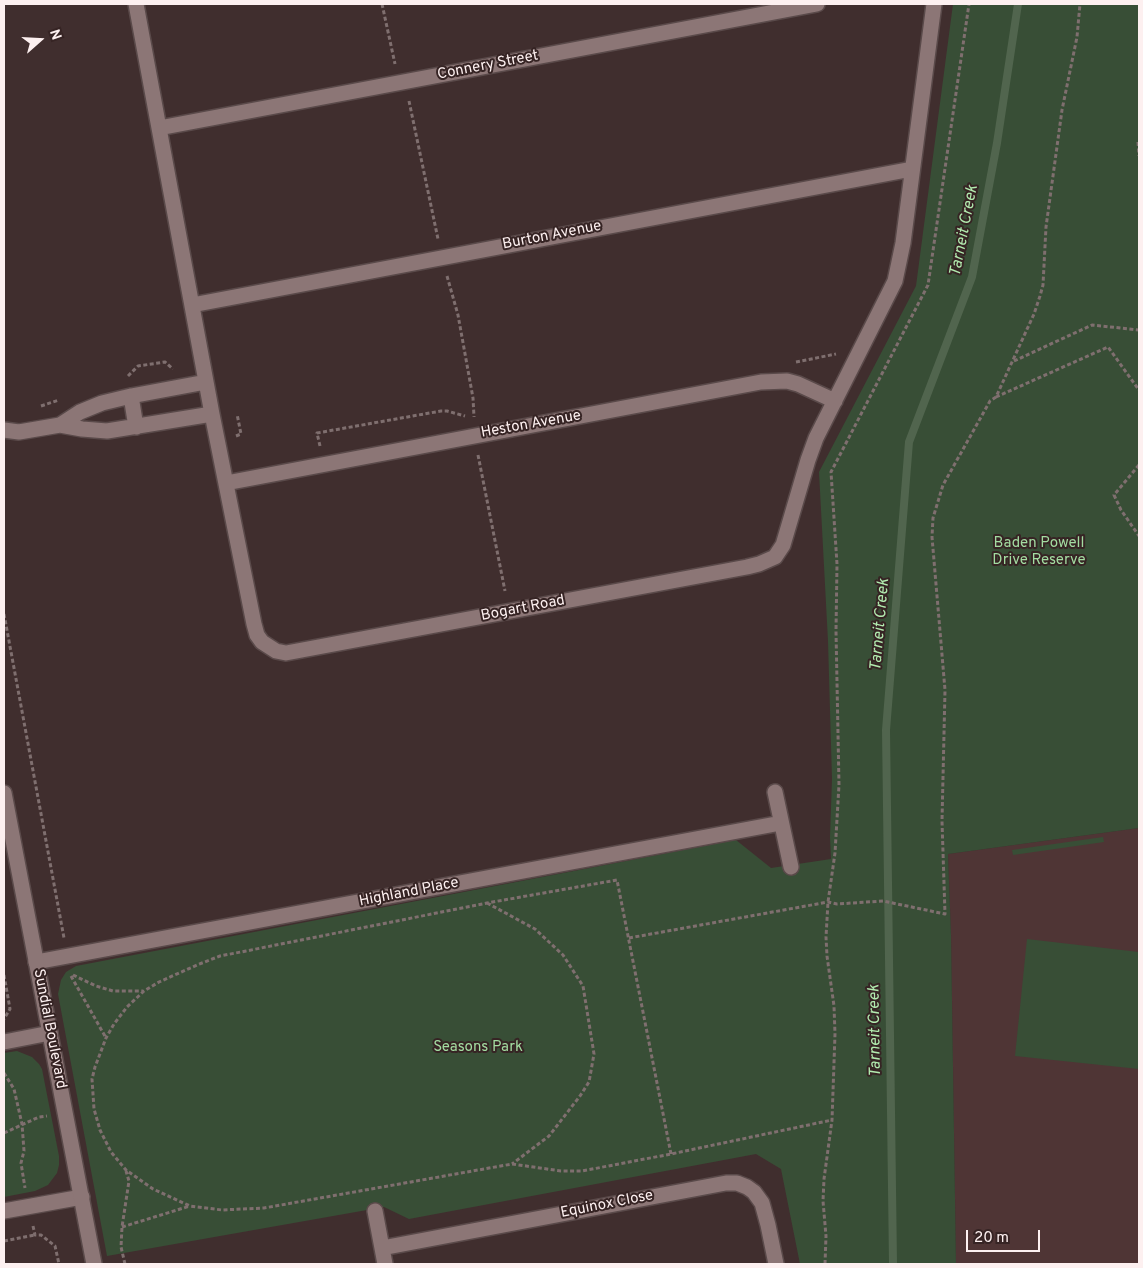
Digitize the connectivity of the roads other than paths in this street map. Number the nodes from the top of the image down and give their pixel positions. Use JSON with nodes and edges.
{"nodes":[{"id":1,"x":136,"y":4,"type":"edge"},
{"id":2,"x":817,"y":4,"type":"edge"},
{"id":3,"x":934,"y":4,"type":"edge"},
{"id":4,"x":159,"y":128,"type":"junction"},
{"id":5,"x":912,"y":169,"type":"junction"},
{"id":6,"x":192,"y":304,"type":"junction"},
{"id":7,"x":206,"y":382,"type":"junction"},
{"id":8,"x":131,"y":396,"type":"junction"},
{"id":9,"x":835,"y":401,"type":"junction"},
{"id":10,"x":212,"y":414,"type":"junction"},
{"id":11,"x":60,"y":425,"type":"junction"},
{"id":12,"x":136,"y":427,"type":"junction"},
{"id":13,"x":4,"y":430,"type":"edge"},
{"id":14,"x":19,"y":432,"type":"junction"},
{"id":15,"x":4,"y":441,"type":"edge"},
{"id":16,"x":226,"y":483,"type":"junction"},
{"id":17,"x":775,"y":792,"type":"dead end"},
{"id":18,"x":4,"y":793,"type":"edge"},
{"id":19,"x":781,"y":823,"type":"junction"},
{"id":20,"x":791,"y":867,"type":"dead end"},
{"id":21,"x":36,"y":962,"type":"junction"},
{"id":22,"x":50,"y":1033,"type":"junction"},
{"id":23,"x":4,"y":1042,"type":"edge"},
{"id":24,"x":82,"y":1197,"type":"junction"},
{"id":25,"x":4,"y":1211,"type":"edge"},
{"id":26,"x":375,"y":1211,"type":"dead end"},
{"id":27,"x":382,"y":1248,"type":"junction"},
{"id":28,"x":94,"y":1264,"type":"edge"},
{"id":29,"x":385,"y":1264,"type":"edge"},
{"id":30,"x":776,"y":1264,"type":"edge"}],
"edges":[{"from":1,"to":4,"type":"street"},
{"from":2,"to":4,"type":"street","name":"Connery Street"},
{"from":3,"to":5,"type":"street"},
{"from":4,"to":6,"type":"street"},
{"from":5,"to":6,"type":"street","name":"Burton Avenue"},
{"from":5,"to":9,"type":"street"},
{"from":6,"to":7,"type":"street"},
{"from":7,"to":8,"type":"street"},
{"from":7,"to":10,"type":"street"},
{"from":8,"to":11,"type":"street"},
{"from":8,"to":12,"type":"street"},
{"from":9,"to":16,"type":"street","name":"Heston Avenue"},
{"from":9,"to":16,"type":"street","name":"Bogart Road"},
{"from":10,"to":12,"type":"street"},
{"from":10,"to":16,"type":"street"},
{"from":11,"to":12,"type":"street"},
{"from":11,"to":14,"type":"street"},
{"from":13,"to":14,"type":"street"},
{"from":14,"to":15,"type":"street"},
{"from":17,"to":19,"type":"street"},
{"from":18,"to":21,"type":"street","name":"Sundial Boulevard"},
{"from":19,"to":20,"type":"street"},
{"from":19,"to":21,"type":"street","name":"Highland Place"},
{"from":21,"to":22,"type":"street","name":"Sundial Boulevard"},
{"from":22,"to":23,"type":"street"},
{"from":22,"to":24,"type":"street","name":"Sundial Boulevard"},
{"from":24,"to":25,"type":"street"},
{"from":24,"to":28,"type":"street","name":"Sundial Boulevard"},
{"from":26,"to":27,"type":"street"},
{"from":27,"to":29,"type":"street"},
{"from":27,"to":30,"type":"street","name":"Equinox Close"}]}
